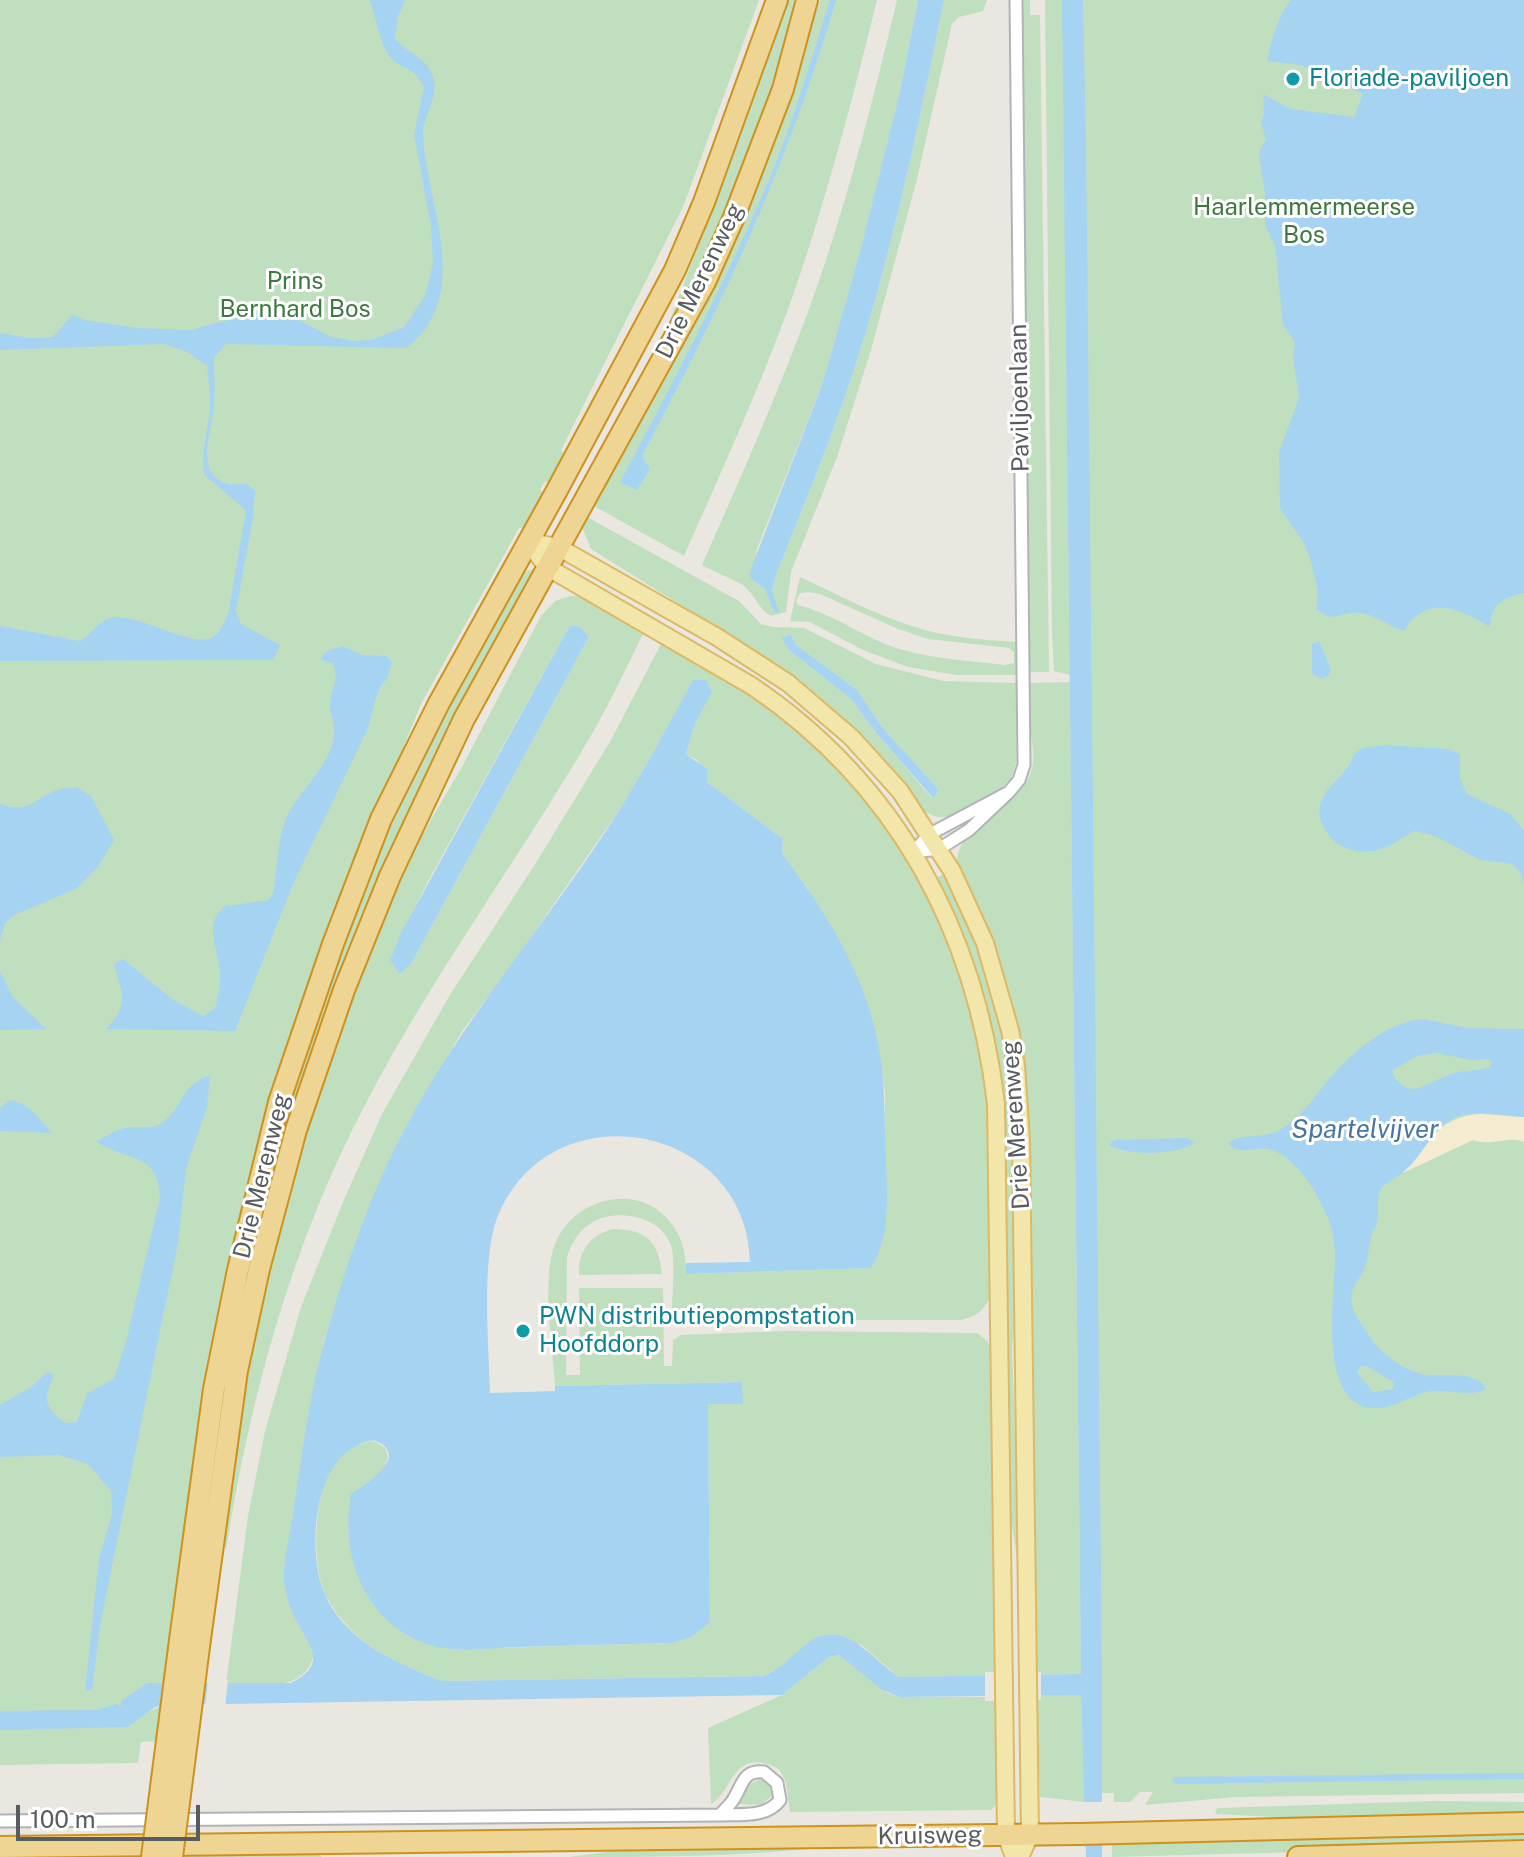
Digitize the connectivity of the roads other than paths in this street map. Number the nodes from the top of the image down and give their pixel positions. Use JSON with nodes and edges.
{"nodes":[{"id":1,"x":777,"y":0,"type":"edge"},
{"id":2,"x":807,"y":0,"type":"edge"},
{"id":3,"x":1016,"y":0,"type":"edge"},
{"id":4,"x":528,"y":542,"type":"junction"},
{"id":5,"x":558,"y":547,"type":"junction"},
{"id":6,"x":547,"y":567,"type":"junction"},
{"id":7,"x":1009,"y":792,"type":"junction"},
{"id":8,"x":935,"y":842,"type":"junction"},
{"id":9,"x":913,"y":852,"type":"junction"},
{"id":10,"x":190,"y":1639,"type":"junction"},
{"id":11,"x":720,"y":1815,"type":"junction"},
{"id":12,"x":0,"y":1821,"type":"edge"},
{"id":13,"x":1524,"y":1823,"type":"edge"},
{"id":14,"x":1006,"y":1835,"type":"junction"},
{"id":15,"x":1030,"y":1835,"type":"junction"},
{"id":16,"x":0,"y":1847,"type":"edge"},
{"id":17,"x":1524,"y":1851,"type":"edge"},
{"id":18,"x":345,"y":1853,"type":"edge"},
{"id":19,"x":152,"y":1857,"type":"edge"},
{"id":20,"x":172,"y":1857,"type":"edge"},
{"id":21,"x":1017,"y":1857,"type":"edge"},
{"id":22,"x":1298,"y":1857,"type":"edge"}],
"edges":[{"from":1,"to":4,"type":"highway","name":"Drie Merenweg"},
{"from":2,"to":5,"type":"highway","name":"Drie Merenweg"},
{"from":3,"to":7,"type":"street","name":"Paviljoenlaan"},
{"from":4,"to":5,"type":"main road","name":"Drie Merenweg"},
{"from":4,"to":6,"type":"main road","name":"Drie Merenweg"},
{"from":4,"to":10,"type":"highway","name":"Drie Merenweg"},
{"from":5,"to":6,"type":"highway","name":"Drie Merenweg"},
{"from":5,"to":8,"type":"main road","name":"Drie Merenweg"},
{"from":6,"to":9,"type":"main road","name":"Drie Merenweg"},
{"from":6,"to":10,"type":"highway","name":"Drie Merenweg"},
{"from":7,"to":8,"type":"street","name":"Paviljoenlaan"},
{"from":7,"to":8,"type":"street","name":"Paviljoenlaan"},
{"from":8,"to":9,"type":"street","name":"Paviljoenlaan"},
{"from":8,"to":15,"type":"main road","name":"Drie Merenweg"},
{"from":9,"to":14,"type":"main road","name":"Drie Merenweg"},
{"from":10,"to":19,"type":"highway","name":"Drie Merenweg","bridge":true},
{"from":10,"to":20,"type":"highway","name":"Drie Merenweg","bridge":true},
{"from":11,"to":11,"type":"street"},
{"from":11,"to":12,"type":"street"},
{"from":13,"to":15,"type":"highway","name":"Kruisweg"},
{"from":14,"to":15,"type":"highway","name":"Kruisweg"},
{"from":14,"to":18,"type":"highway","name":"Kruisweg"},
{"from":14,"to":21,"type":"main road","name":"Drie Merenweg"},
{"from":15,"to":21,"type":"main road","name":"Drie Merenweg"},
{"from":16,"to":18,"type":"highway","name":"Kruisweg"},
{"from":17,"to":22,"type":"highway"}]}
